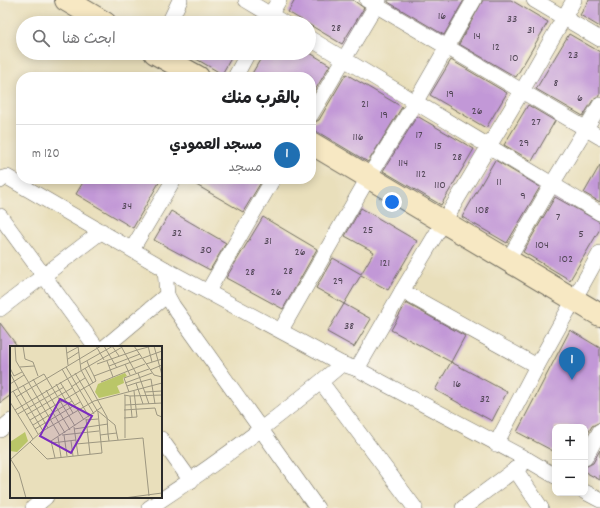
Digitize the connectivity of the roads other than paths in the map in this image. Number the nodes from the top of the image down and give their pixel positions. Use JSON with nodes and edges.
{"nodes":[{"id":1,"x":180,"y":0,"type":"edge"},
{"id":2,"x":246,"y":0,"type":"edge"},
{"id":3,"x":279,"y":0,"type":"edge"},
{"id":4,"x":474,"y":0,"type":"edge"},
{"id":5,"x":534,"y":0,"type":"edge"},
{"id":6,"x":574,"y":0,"type":"edge"},
{"id":7,"x":374,"y":2,"type":"edge"},
{"id":8,"x":77,"y":3,"type":"edge"},
{"id":9,"x":96,"y":16,"type":"edge"},
{"id":10,"x":172,"y":16,"type":"edge"},
{"id":11,"x":265,"y":16,"type":"edge"},
{"id":12,"x":270,"y":16,"type":"edge"},
{"id":13,"x":564,"y":18,"type":"junction"},
{"id":14,"x":600,"y":39,"type":"edge"},
{"id":15,"x":316,"y":42,"type":"edge"},
{"id":16,"x":447,"y":47,"type":"junction"},
{"id":17,"x":344,"y":58,"type":"junction"},
{"id":18,"x":168,"y":60,"type":"edge"},
{"id":19,"x":244,"y":60,"type":"edge"},
{"id":20,"x":189,"y":72,"type":"edge"},
{"id":21,"x":237,"y":72,"type":"edge"},
{"id":22,"x":522,"y":91,"type":"junction"},
{"id":23,"x":416,"y":101,"type":"junction"},
{"id":24,"x":600,"y":105,"type":"edge"},
{"id":25,"x":316,"y":106,"type":"edge"},
{"id":26,"x":586,"y":128,"type":"junction"},
{"id":27,"x":600,"y":136,"type":"edge"},
{"id":28,"x":316,"y":146,"type":"edge"},
{"id":29,"x":490,"y":146,"type":"junction"},
{"id":30,"x":368,"y":178,"type":"junction"},
{"id":31,"x":0,"y":181,"type":"edge"},
{"id":32,"x":16,"y":182,"type":"edge"},
{"id":33,"x":19,"y":184,"type":"edge"},
{"id":34,"x":171,"y":184,"type":"edge"},
{"id":35,"x":270,"y":184,"type":"edge"},
{"id":36,"x":552,"y":184,"type":"junction"},
{"id":37,"x":600,"y":213,"type":"edge"},
{"id":38,"x":0,"y":216,"type":"edge"},
{"id":39,"x":443,"y":223,"type":"junction"},
{"id":40,"x":102,"y":231,"type":"junction"},
{"id":41,"x":132,"y":249,"type":"junction"},
{"id":42,"x":600,"y":253,"type":"edge"},
{"id":43,"x":508,"y":260,"type":"junction"},
{"id":44,"x":165,"y":269,"type":"junction"},
{"id":45,"x":44,"y":275,"type":"junction"},
{"id":46,"x":208,"y":291,"type":"junction"},
{"id":47,"x":402,"y":291,"type":"junction"},
{"id":48,"x":167,"y":295,"type":"junction"},
{"id":49,"x":573,"y":300,"type":"junction"},
{"id":50,"x":0,"y":309,"type":"edge"},
{"id":51,"x":600,"y":315,"type":"edge"},
{"id":52,"x":281,"y":330,"type":"junction"},
{"id":53,"x":95,"y":346,"type":"edge"},
{"id":54,"x":106,"y":346,"type":"edge"},
{"id":55,"x":342,"y":364,"type":"junction"},
{"id":56,"x":537,"y":366,"type":"junction"},
{"id":57,"x":357,"y":369,"type":"junction"},
{"id":58,"x":321,"y":382,"type":"junction"},
{"id":59,"x":10,"y":422,"type":"edge"},
{"id":60,"x":0,"y":430,"type":"edge"},
{"id":61,"x":260,"y":430,"type":"junction"},
{"id":62,"x":600,"y":431,"type":"edge"},
{"id":63,"x":162,"y":440,"type":"edge"},
{"id":64,"x":496,"y":444,"type":"junction"},
{"id":65,"x":588,"y":453,"type":"edge"},
{"id":66,"x":528,"y":460,"type":"junction"},
{"id":67,"x":515,"y":469,"type":"junction"},
{"id":68,"x":552,"y":474,"type":"edge"},
{"id":69,"x":191,"y":481,"type":"junction"},
{"id":70,"x":588,"y":494,"type":"edge"},
{"id":71,"x":45,"y":498,"type":"edge"},
{"id":72,"x":600,"y":500,"type":"edge"},
{"id":73,"x":313,"y":507,"type":"edge"},
{"id":74,"x":33,"y":508,"type":"edge"},
{"id":75,"x":149,"y":508,"type":"edge"},
{"id":76,"x":415,"y":508,"type":"edge"},
{"id":77,"x":463,"y":508,"type":"edge"},
{"id":78,"x":541,"y":508,"type":"edge"}],
"edges":[{"from":1,"to":10,"type":"street"},
{"from":2,"to":11,"type":"street"},
{"from":3,"to":12,"type":"street"},
{"from":4,"to":16,"type":"street"},
{"from":5,"to":13,"type":"street"},
{"from":6,"to":13,"type":"street"},
{"from":7,"to":16,"type":"street"},
{"from":7,"to":17,"type":"street"},
{"from":8,"to":9,"type":"main road"},
{"from":13,"to":14,"type":"street"},
{"from":13,"to":22,"type":"street"},
{"from":15,"to":17,"type":"street"},
{"from":16,"to":22,"type":"street"},
{"from":16,"to":23,"type":"street"},
{"from":17,"to":23,"type":"street"},
{"from":17,"to":25,"type":"street"},
{"from":18,"to":20,"type":"main road"},
{"from":19,"to":21,"type":"street"},
{"from":22,"to":26,"type":"street"},
{"from":22,"to":29,"type":"street"},
{"from":23,"to":29,"type":"street"},
{"from":23,"to":30,"type":"street"},
{"from":24,"to":26,"type":"street"},
{"from":26,"to":27,"type":"street"},
{"from":26,"to":36,"type":"street"},
{"from":28,"to":30,"type":"main road"},
{"from":29,"to":36,"type":"street"},
{"from":29,"to":39,"type":"street"},
{"from":30,"to":39,"type":"main road"},
{"from":30,"to":52,"type":"street"},
{"from":31,"to":32,"type":"street"},
{"from":33,"to":40,"type":"street"},
{"from":34,"to":41,"type":"street"},
{"from":35,"to":46,"type":"street"},
{"from":36,"to":37,"type":"street"},
{"from":36,"to":43,"type":"street"},
{"from":38,"to":45,"type":"street"},
{"from":39,"to":43,"type":"main road"},
{"from":39,"to":47,"type":"street"},
{"from":40,"to":41,"type":"street"},
{"from":40,"to":45,"type":"street"},
{"from":41,"to":44,"type":"street"},
{"from":42,"to":49,"type":"street"},
{"from":43,"to":49,"type":"main road"},
{"from":44,"to":46,"type":"street"},
{"from":44,"to":48,"type":"street"},
{"from":45,"to":50,"type":"street"},
{"from":45,"to":53,"type":"street"},
{"from":46,"to":52,"type":"street"},
{"from":47,"to":56,"type":"street"},
{"from":47,"to":57,"type":"street"},
{"from":48,"to":54,"type":"street"},
{"from":48,"to":61,"type":"street"},
{"from":49,"to":51,"type":"main road"},
{"from":49,"to":56,"type":"street"},
{"from":52,"to":55,"type":"street"},
{"from":55,"to":57,"type":"street"},
{"from":55,"to":58,"type":"street"},
{"from":56,"to":64,"type":"street"},
{"from":57,"to":64,"type":"street"},
{"from":58,"to":61,"type":"street"},
{"from":58,"to":76,"type":"street"},
{"from":59,"to":60,"type":"street"},
{"from":61,"to":69,"type":"street"},
{"from":61,"to":73,"type":"street"},
{"from":62,"to":65,"type":"street"},
{"from":63,"to":69,"type":"street"},
{"from":64,"to":66,"type":"street"},
{"from":66,"to":67,"type":"street"},
{"from":66,"to":68,"type":"street"},
{"from":67,"to":77,"type":"street"},
{"from":67,"to":78,"type":"street"},
{"from":69,"to":75,"type":"street"},
{"from":70,"to":72,"type":"street"},
{"from":71,"to":74,"type":"street"}]}
